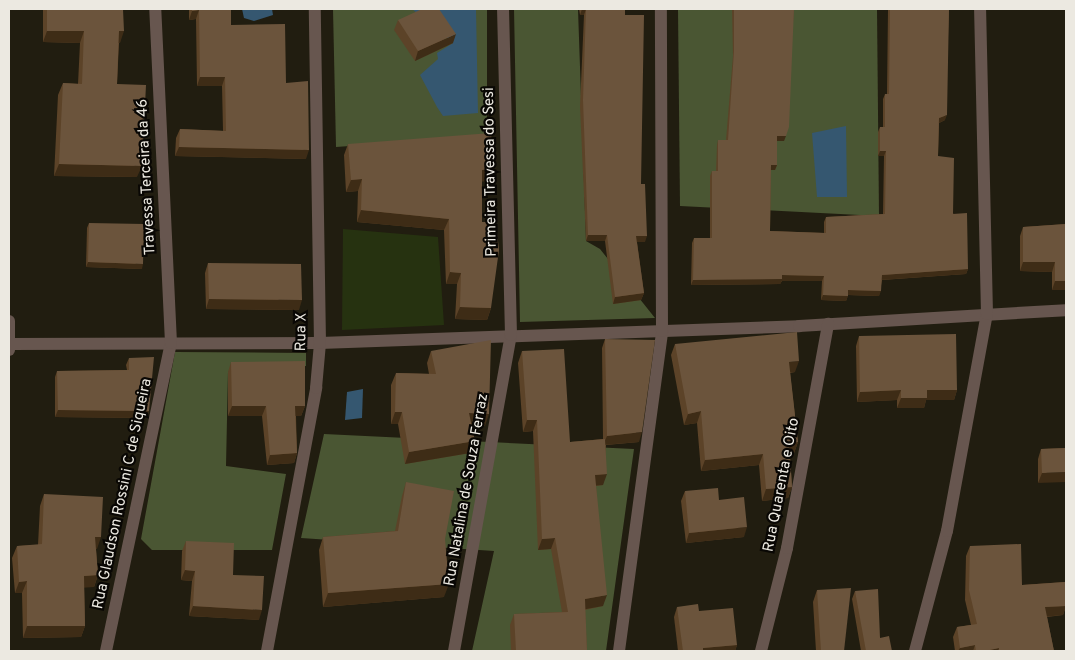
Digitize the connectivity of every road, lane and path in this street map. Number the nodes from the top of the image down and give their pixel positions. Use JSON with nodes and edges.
{"nodes":[{"id":1,"x":155,"y":9,"type":"edge"},
{"id":2,"x":315,"y":9,"type":"edge"},
{"id":3,"x":503,"y":9,"type":"edge"},
{"id":4,"x":662,"y":9,"type":"edge"},
{"id":5,"x":980,"y":9,"type":"edge"},
{"id":6,"x":1066,"y":310,"type":"edge"},
{"id":7,"x":987,"y":314,"type":"junction"},
{"id":8,"x":9,"y":321,"type":"edge"},
{"id":9,"x":828,"y":324,"type":"junction"},
{"id":10,"x":662,"y":331,"type":"junction"},
{"id":11,"x":511,"y":335,"type":"junction"},
{"id":12,"x":171,"y":343,"type":"junction"},
{"id":13,"x":320,"y":343,"type":"junction"},
{"id":14,"x":9,"y":346,"type":"edge"},
{"id":15,"x":106,"y":651,"type":"edge"},
{"id":16,"x":267,"y":651,"type":"edge"},
{"id":17,"x":454,"y":651,"type":"edge"},
{"id":18,"x":618,"y":651,"type":"edge"},
{"id":19,"x":761,"y":651,"type":"edge"},
{"id":20,"x":915,"y":651,"type":"edge"}],
"edges":[{"from":1,"to":12,"type":"street","name":"Travessa Terceira da 46"},
{"from":2,"to":13,"type":"street","name":"Rua X"},
{"from":3,"to":11,"type":"street","name":"Primeira Travessa do Sesi"},
{"from":4,"to":10,"type":"street"},
{"from":5,"to":7,"type":"street"},
{"from":6,"to":7,"type":"street"},
{"from":7,"to":9,"type":"street"},
{"from":7,"to":20,"type":"street"},
{"from":8,"to":14,"type":"street"},
{"from":9,"to":10,"type":"street"},
{"from":9,"to":19,"type":"street","name":"Rua Quarenta e Oito"},
{"from":10,"to":11,"type":"street"},
{"from":10,"to":18,"type":"street"},
{"from":11,"to":13,"type":"street"},
{"from":11,"to":17,"type":"street","name":"Rua Natalina de Souza Ferraz"},
{"from":12,"to":13,"type":"street"},
{"from":12,"to":14,"type":"street"},
{"from":12,"to":15,"type":"street","name":"Rua Glaudson Rossini C de Siqueira"},
{"from":13,"to":16,"type":"street","name":"Rua X"}]}
